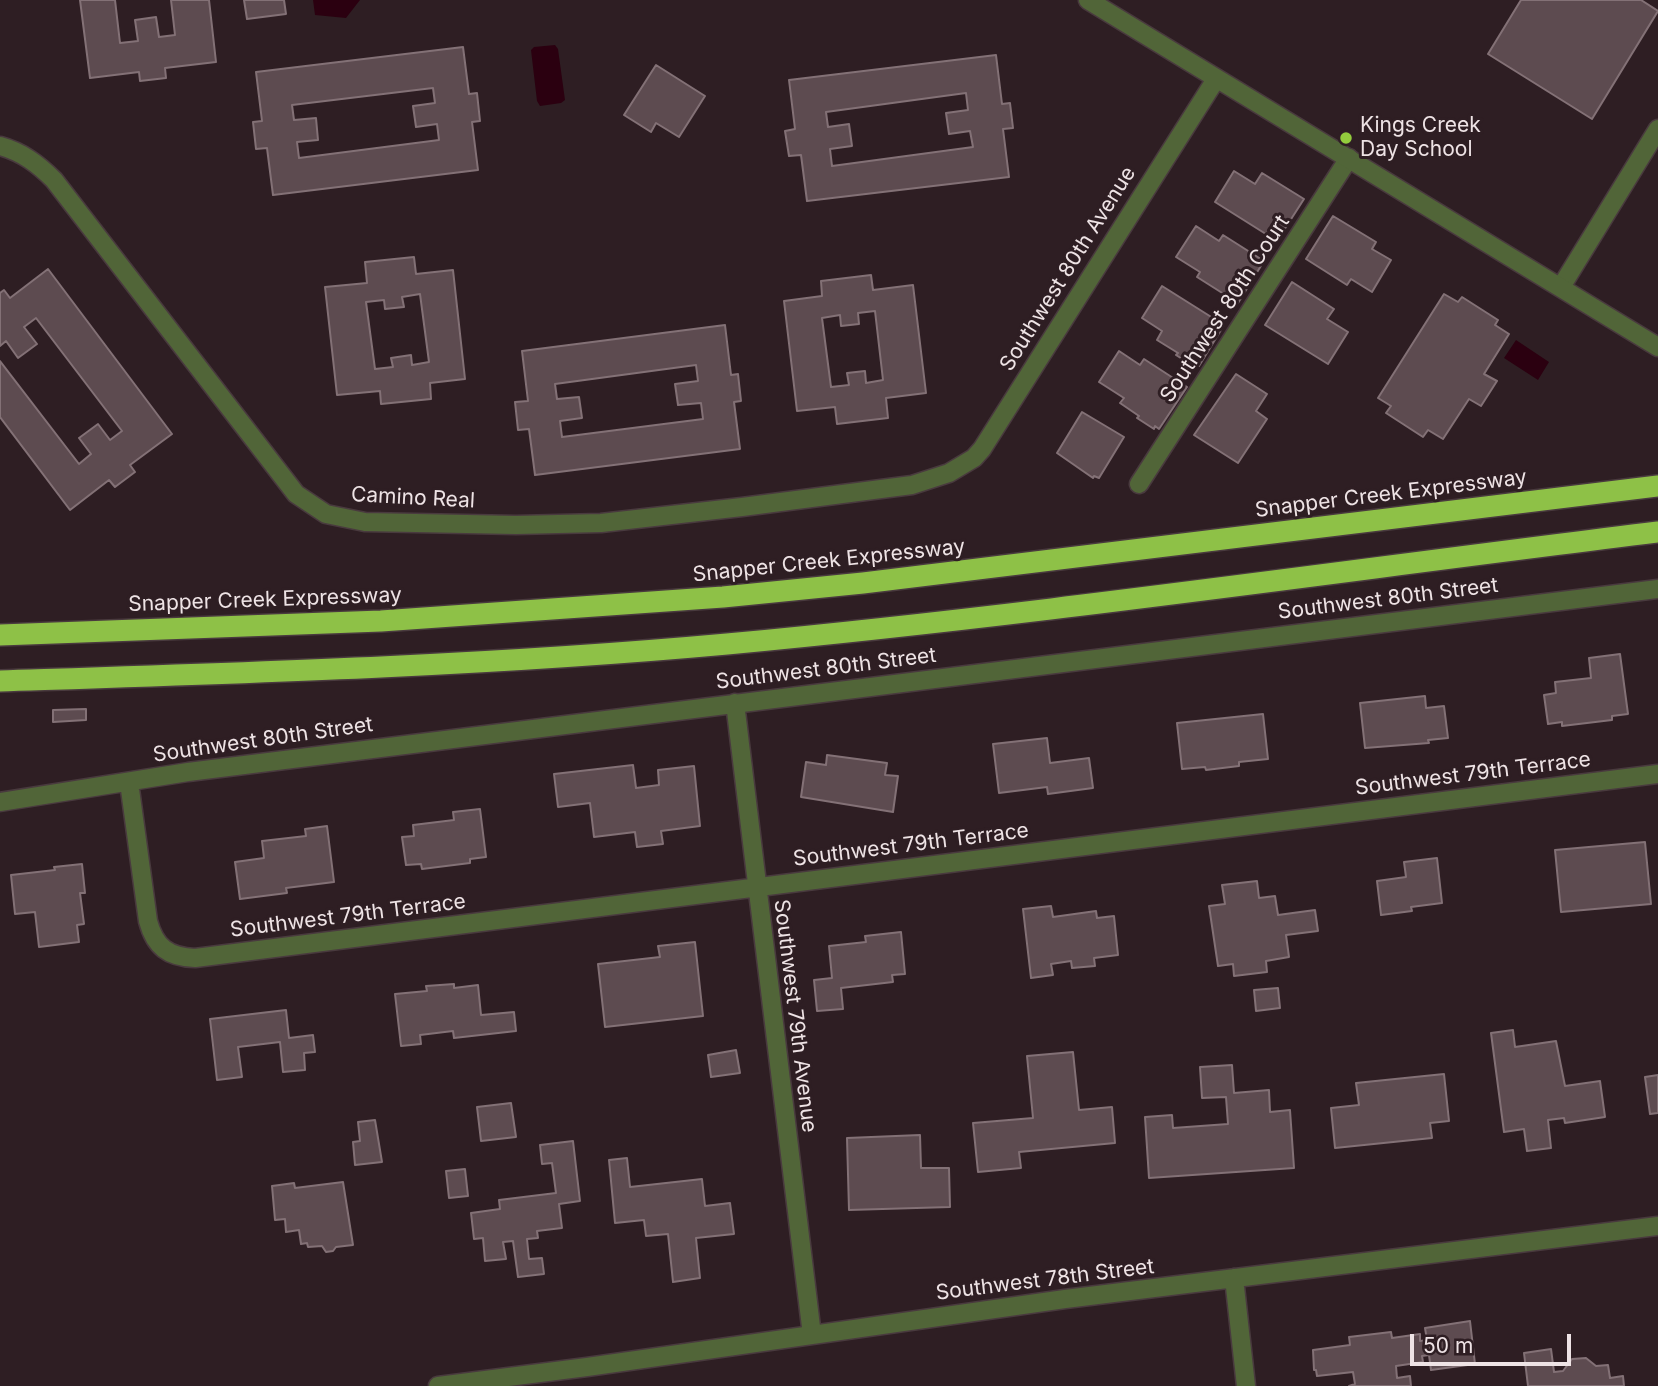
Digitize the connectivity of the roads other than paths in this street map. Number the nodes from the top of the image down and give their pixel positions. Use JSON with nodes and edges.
{"nodes":[{"id":1,"x":1088,"y":0,"type":"edge"},
{"id":2,"x":1216,"y":79,"type":"junction"},
{"id":3,"x":1658,"y":129,"type":"edge"},
{"id":4,"x":0,"y":146,"type":"edge"},
{"id":5,"x":1349,"y":158,"type":"junction"},
{"id":6,"x":1561,"y":287,"type":"junction"},
{"id":7,"x":1658,"y":347,"type":"edge"},
{"id":8,"x":949,"y":473,"type":"joint"},
{"id":9,"x":1139,"y":484,"type":"dead end"},
{"id":10,"x":1658,"y":486,"type":"edge"},
{"id":11,"x":1658,"y":532,"type":"edge"},
{"id":12,"x":1658,"y":589,"type":"edge"},
{"id":13,"x":0,"y":635,"type":"edge"},
{"id":14,"x":0,"y":681,"type":"edge"},
{"id":15,"x":734,"y":703,"type":"junction"},
{"id":16,"x":1658,"y":774,"type":"edge"},
{"id":17,"x":129,"y":782,"type":"junction"},
{"id":18,"x":0,"y":802,"type":"edge"},
{"id":19,"x":756,"y":887,"type":"junction"},
{"id":20,"x":1658,"y":1226,"type":"edge"},
{"id":21,"x":1234,"y":1278,"type":"junction"},
{"id":22,"x":812,"y":1335,"type":"junction"},
{"id":23,"x":438,"y":1386,"type":"edge"},
{"id":24,"x":1247,"y":1386,"type":"edge"}],
"edges":[{"from":1,"to":2,"type":"street"},
{"from":2,"to":5,"type":"street"},
{"from":2,"to":8,"type":"street","name":"Southwest 80th Avenue"},
{"from":3,"to":6,"type":"street"},
{"from":4,"to":8,"type":"street","name":"Camino Real"},
{"from":5,"to":6,"type":"street"},
{"from":5,"to":9,"type":"street","name":"Southwest 80th Court"},
{"from":6,"to":7,"type":"street"},
{"from":10,"to":13,"type":"highway","name":"Snapper Creek Expressway"},
{"from":11,"to":14,"type":"highway"},
{"from":12,"to":15,"type":"street","name":"Southwest 80th Street"},
{"from":15,"to":17,"type":"street","name":"Southwest 80th Street"},
{"from":15,"to":19,"type":"street","name":"Southwest 79th Avenue"},
{"from":16,"to":19,"type":"street","name":"Southwest 79th Terrace"},
{"from":17,"to":18,"type":"street","name":"Southwest 80th Street"},
{"from":17,"to":19,"type":"street","name":"Southwest 79th Terrace"},
{"from":19,"to":22,"type":"street","name":"Southwest 79th Avenue"},
{"from":20,"to":21,"type":"street","name":"Southwest 78th Street"},
{"from":21,"to":22,"type":"street","name":"Southwest 78th Street"},
{"from":21,"to":24,"type":"street"},
{"from":22,"to":23,"type":"street","name":"Southwest 78th Street"}]}
